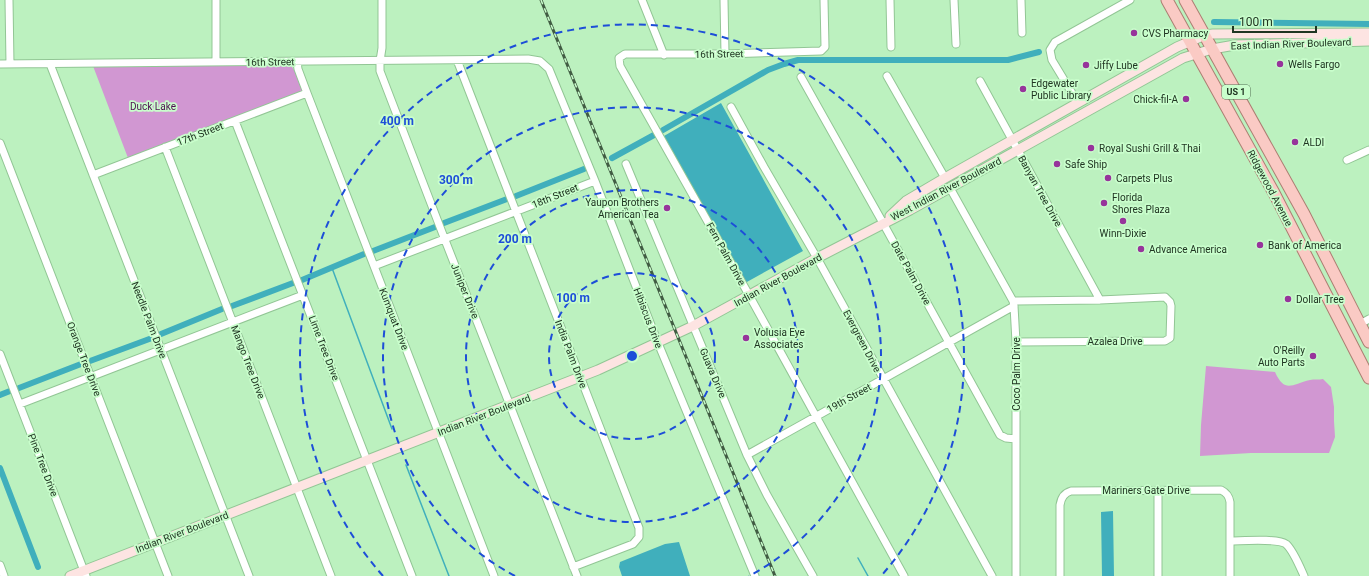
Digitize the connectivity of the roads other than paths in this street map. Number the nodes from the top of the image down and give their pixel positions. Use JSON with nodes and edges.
{"nodes":[{"id":1,"x":9,"y":0,"type":"edge"},
{"id":2,"x":216,"y":0,"type":"edge"},
{"id":3,"x":382,"y":0,"type":"edge"},
{"id":4,"x":642,"y":0,"type":"edge"},
{"id":5,"x":724,"y":0,"type":"edge"},
{"id":6,"x":824,"y":0,"type":"edge"},
{"id":7,"x":890,"y":0,"type":"edge"},
{"id":8,"x":954,"y":0,"type":"edge"},
{"id":9,"x":1021,"y":0,"type":"edge"},
{"id":10,"x":1130,"y":0,"type":"edge"},
{"id":11,"x":1167,"y":0,"type":"edge"},
{"id":12,"x":1185,"y":0,"type":"edge"},
{"id":13,"x":1022,"y":33,"type":"dead end"},
{"id":14,"x":1369,"y":33,"type":"edge"},
{"id":15,"x":1205,"y":35,"type":"junction"},
{"id":16,"x":1259,"y":38,"type":"junction"},
{"id":17,"x":1190,"y":41,"type":"junction"},
{"id":18,"x":1369,"y":41,"type":"edge"},
{"id":19,"x":956,"y":44,"type":"dead end"},
{"id":20,"x":891,"y":47,"type":"dead end"},
{"id":21,"x":1212,"y":49,"type":"junction"},
{"id":22,"x":1196,"y":53,"type":"junction"},
{"id":23,"x":725,"y":54,"type":"junction"},
{"id":24,"x":664,"y":55,"type":"junction"},
{"id":25,"x":619,"y":58,"type":"joint"},
{"id":26,"x":457,"y":60,"type":"junction"},
{"id":27,"x":380,"y":61,"type":"junction"},
{"id":28,"x":540,"y":61,"type":"joint"},
{"id":29,"x":216,"y":62,"type":"junction"},
{"id":30,"x":297,"y":62,"type":"junction"},
{"id":31,"x":0,"y":64,"type":"edge"},
{"id":32,"x":10,"y":64,"type":"junction"},
{"id":33,"x":50,"y":64,"type":"junction"},
{"id":34,"x":887,"y":76,"type":"dead end"},
{"id":35,"x":801,"y":77,"type":"dead end"},
{"id":36,"x":980,"y":81,"type":"dead end"},
{"id":37,"x":307,"y":93,"type":"junction"},
{"id":38,"x":1078,"y":103,"type":"junction"},
{"id":39,"x":731,"y":107,"type":"dead end"},
{"id":40,"x":235,"y":120,"type":"junction"},
{"id":41,"x":1012,"y":140,"type":"junction"},
{"id":42,"x":0,"y":143,"type":"edge"},
{"id":43,"x":165,"y":147,"type":"junction"},
{"id":44,"x":1018,"y":150,"type":"junction"},
{"id":45,"x":1369,"y":150,"type":"edge"},
{"id":46,"x":1347,"y":160,"type":"dead end"},
{"id":47,"x":626,"y":164,"type":"dead end"},
{"id":48,"x":93,"y":175,"type":"junction"},
{"id":49,"x":945,"y":178,"type":"junction"},
{"id":50,"x":595,"y":181,"type":"junction"},
{"id":51,"x":950,"y":188,"type":"junction"},
{"id":52,"x":1274,"y":193,"type":"junction"},
{"id":53,"x":516,"y":212,"type":"junction"},
{"id":54,"x":1304,"y":214,"type":"junction"},
{"id":55,"x":883,"y":223,"type":"junction"},
{"id":56,"x":445,"y":240,"type":"junction"},
{"id":57,"x":817,"y":258,"type":"junction"},
{"id":58,"x":374,"y":266,"type":"junction"},
{"id":59,"x":303,"y":295,"type":"junction"},
{"id":60,"x":749,"y":295,"type":"junction"},
{"id":61,"x":1100,"y":300,"type":"junction"},
{"id":62,"x":1330,"y":302,"type":"junction"},
{"id":63,"x":1014,"y":303,"type":"junction"},
{"id":64,"x":1365,"y":321,"type":"edge"},
{"id":65,"x":232,"y":322,"type":"junction"},
{"id":66,"x":693,"y":326,"type":"junction"},
{"id":67,"x":1346,"y":332,"type":"junction"},
{"id":68,"x":1016,"y":342,"type":"junction"},
{"id":69,"x":1369,"y":342,"type":"edge"},
{"id":70,"x":658,"y":343,"type":"junction"},
{"id":71,"x":950,"y":343,"type":"junction"},
{"id":72,"x":161,"y":350,"type":"junction"},
{"id":73,"x":1369,"y":350,"type":"edge"},
{"id":74,"x":0,"y":354,"type":"edge"},
{"id":75,"x":90,"y":377,"type":"junction"},
{"id":76,"x":580,"y":377,"type":"junction"},
{"id":77,"x":1369,"y":378,"type":"edge"},
{"id":78,"x":883,"y":380,"type":"junction"},
{"id":79,"x":20,"y":404,"type":"junction"},
{"id":80,"x":510,"y":405,"type":"junction"},
{"id":81,"x":817,"y":416,"type":"junction"},
{"id":82,"x":438,"y":433,"type":"junction"},
{"id":83,"x":1016,"y":439,"type":"junction"},
{"id":84,"x":747,"y":454,"type":"junction"},
{"id":85,"x":368,"y":460,"type":"junction"},
{"id":86,"x":296,"y":488,"type":"junction"},
{"id":87,"x":1158,"y":490,"type":"junction"},
{"id":88,"x":226,"y":516,"type":"junction"},
{"id":89,"x":1230,"y":541,"type":"junction"},
{"id":90,"x":155,"y":543,"type":"junction"},
{"id":91,"x":0,"y":565,"type":"edge"},
{"id":92,"x":573,"y":567,"type":"junction"},
{"id":93,"x":85,"y":573,"type":"edge"},
{"id":94,"x":4,"y":576,"type":"edge"},
{"id":95,"x":70,"y":576,"type":"edge"},
{"id":96,"x":168,"y":576,"type":"edge"},
{"id":97,"x":249,"y":576,"type":"edge"},
{"id":98,"x":331,"y":576,"type":"edge"},
{"id":99,"x":412,"y":576,"type":"edge"},
{"id":100,"x":494,"y":576,"type":"edge"},
{"id":101,"x":577,"y":576,"type":"edge"},
{"id":102,"x":755,"y":576,"type":"edge"},
{"id":103,"x":813,"y":576,"type":"edge"},
{"id":104,"x":904,"y":576,"type":"edge"},
{"id":105,"x":992,"y":576,"type":"edge"},
{"id":106,"x":1016,"y":576,"type":"edge"},
{"id":107,"x":1060,"y":576,"type":"edge"},
{"id":108,"x":1158,"y":576,"type":"edge"},
{"id":109,"x":1230,"y":576,"type":"edge"},
{"id":110,"x":1304,"y":576,"type":"edge"}],
"edges":[{"from":1,"to":32,"type":"street"},
{"from":2,"to":29,"type":"street"},
{"from":3,"to":27,"type":"street","name":"Juniper Drive"},
{"from":4,"to":24,"type":"street"},
{"from":5,"to":23,"type":"street"},
{"from":6,"to":23,"type":"street","name":"16th Street"},
{"from":7,"to":20,"type":"street"},
{"from":8,"to":19,"type":"street"},
{"from":9,"to":13,"type":"street"},
{"from":10,"to":38,"type":"street"},
{"from":11,"to":17,"type":"main road","name":"Ridgewood Avenue","number":"US 1"},
{"from":12,"to":15,"type":"main road","name":"Ridgewood Avenue","number":"US 1"},
{"from":14,"to":16,"type":"main road","name":"East Indian River Boulevard"},
{"from":15,"to":16,"type":"main road","name":"East Indian River Boulevard"},
{"from":15,"to":17,"type":"main road","name":"West Indian River Boulevard"},
{"from":15,"to":21,"type":"main road","name":"Ridgewood Avenue","number":"US 1"},
{"from":16,"to":18,"type":"main road","name":"East Indian River Boulevard"},
{"from":16,"to":21,"type":"main road","name":"East Indian River Boulevard"},
{"from":17,"to":22,"type":"main road","name":"Ridgewood Avenue","number":"US 1"},
{"from":17,"to":38,"type":"main road","name":"West Indian River Boulevard"},
{"from":21,"to":22,"type":"main road","name":"West Indian River Boulevard"},
{"from":21,"to":54,"type":"main road","name":"Ridgewood Avenue","number":"US 1"},
{"from":22,"to":44,"type":"main road","name":"West Indian River Boulevard"},
{"from":22,"to":52,"type":"main road","name":"Ridgewood Avenue","number":"US 1"},
{"from":23,"to":24,"type":"street","name":"16th Street"},
{"from":24,"to":25,"type":"street","name":"16th Street"},
{"from":25,"to":60,"type":"street","name":"Fern Palm Drive"},
{"from":26,"to":27,"type":"street","name":"16th Street"},
{"from":26,"to":28,"type":"street","name":"16th Street"},
{"from":26,"to":53,"type":"street","name":"India Palm Drive"},
{"from":27,"to":30,"type":"street","name":"16th Street"},
{"from":27,"to":56,"type":"street","name":"Juniper Drive"},
{"from":28,"to":50,"type":"street","name":"Hibiscus Drive"},
{"from":29,"to":30,"type":"street","name":"16th Street"},
{"from":29,"to":33,"type":"street","name":"16th Street"},
{"from":30,"to":37,"type":"street","name":"Kumquat Drive"},
{"from":31,"to":32,"type":"street","name":"16th Street"},
{"from":32,"to":33,"type":"street","name":"16th Street"},
{"from":33,"to":48,"type":"street","name":"Needle Palm Drive"},
{"from":34,"to":49,"type":"street"},
{"from":35,"to":55,"type":"street","name":"Date Palm Drive"},
{"from":36,"to":41,"type":"street","name":"Banyan Tree Drive"},
{"from":37,"to":40,"type":"street","name":"17th Street"},
{"from":37,"to":58,"type":"street","name":"Kumquat Drive"},
{"from":38,"to":41,"type":"main road","name":"West Indian River Boulevard"},
{"from":39,"to":57,"type":"street","name":"Evergreen Drive"},
{"from":40,"to":43,"type":"street","name":"17th Street"},
{"from":40,"to":59,"type":"street","name":"Lime Tree Drive"},
{"from":41,"to":44,"type":"street","name":"Banyan Tree Drive"},
{"from":41,"to":49,"type":"main road","name":"West Indian River Boulevard"},
{"from":42,"to":75,"type":"street","name":"Orange Tree Drive"},
{"from":43,"to":48,"type":"street","name":"17th Street"},
{"from":43,"to":65,"type":"street","name":"Mango Tree Drive"},
{"from":44,"to":51,"type":"main road","name":"West Indian River Boulevard"},
{"from":44,"to":61,"type":"street","name":"Banyan Tree Drive"},
{"from":45,"to":46,"type":"street"},
{"from":47,"to":66,"type":"street","name":"Guava Drive"},
{"from":48,"to":72,"type":"street","name":"Needle Palm Drive"},
{"from":49,"to":55,"type":"main road","name":"West Indian River Boulevard"},
{"from":50,"to":53,"type":"street","name":"18th Street"},
{"from":50,"to":70,"type":"street","name":"Hibiscus Drive"},
{"from":51,"to":55,"type":"main road","name":"West Indian River Boulevard"},
{"from":51,"to":63,"type":"street","name":"Coco Palm Drive"},
{"from":52,"to":54,"type":"main road"},
{"from":52,"to":62,"type":"main road","name":"Ridgewood Avenue","number":"US 1"},
{"from":53,"to":56,"type":"street","name":"18th Street"},
{"from":53,"to":76,"type":"street","name":"India Palm Drive"},
{"from":54,"to":64,"type":"main road","name":"Ridgewood Avenue","number":"US 1"},
{"from":55,"to":57,"type":"main road","name":"Indian River Boulevard"},
{"from":55,"to":71,"type":"street","name":"Date Palm Drive"},
{"from":56,"to":58,"type":"street","name":"18th Street"},
{"from":56,"to":80,"type":"street","name":"Juniper Drive"},
{"from":57,"to":60,"type":"main road","name":"Indian River Boulevard"},
{"from":57,"to":78,"type":"street","name":"Evergreen Drive"},
{"from":58,"to":82,"type":"street","name":"Kumquat Drive"},
{"from":59,"to":65,"type":"street"},
{"from":59,"to":85,"type":"street","name":"Lime Tree Drive"},
{"from":60,"to":66,"type":"main road","name":"Indian River Boulevard"},
{"from":60,"to":81,"type":"street","name":"Fern Palm Drive"},
{"from":61,"to":63,"type":"street"},
{"from":61,"to":68,"type":"street","name":"Azalea Drive"},
{"from":62,"to":64,"type":"main road"},
{"from":62,"to":67,"type":"main road","name":"Ridgewood Avenue","number":"US 1"},
{"from":63,"to":68,"type":"street","name":"Coco Palm Drive"},
{"from":63,"to":71,"type":"street","name":"19th Street"},
{"from":64,"to":69,"type":"main road","name":"Ridgewood Avenue","number":"US 1"},
{"from":65,"to":72,"type":"street"},
{"from":65,"to":86,"type":"street","name":"Mango Tree Drive"},
{"from":66,"to":70,"type":"main road","name":"Indian River Boulevard"},
{"from":66,"to":84,"type":"street","name":"Guava Drive"},
{"from":67,"to":73,"type":"main road"},
{"from":67,"to":77,"type":"main road","name":"Ridgewood Avenue","number":"US 1"},
{"from":68,"to":83,"type":"street","name":"Coco Palm Drive"},
{"from":70,"to":76,"type":"main road","name":"Indian River Boulevard"},
{"from":70,"to":102,"type":"street","name":"Hibiscus Drive"},
{"from":71,"to":78,"type":"street","name":"19th Street"},
{"from":71,"to":83,"type":"street","name":"Date Palm Drive"},
{"from":72,"to":75,"type":"street"},
{"from":72,"to":88,"type":"street","name":"Needle Palm Drive"},
{"from":74,"to":79,"type":"street","name":"Pine Tree Drive"},
{"from":75,"to":79,"type":"street"},
{"from":75,"to":90,"type":"street","name":"Orange Tree Drive"},
{"from":76,"to":80,"type":"main road","name":"Indian River Boulevard"},
{"from":76,"to":92,"type":"street","name":"India Palm Drive"},
{"from":78,"to":81,"type":"street","name":"19th Street"},
{"from":78,"to":105,"type":"street","name":"Evergreen Drive"},
{"from":79,"to":93,"type":"street","name":"Pine Tree Drive"},
{"from":80,"to":82,"type":"main road","name":"Indian River Boulevard"},
{"from":80,"to":92,"type":"street","name":"Juniper Drive"},
{"from":81,"to":84,"type":"street","name":"19th Street"},
{"from":81,"to":104,"type":"street","name":"Fern Palm Drive"},
{"from":82,"to":85,"type":"main road","name":"Indian River Boulevard"},
{"from":82,"to":100,"type":"street","name":"Kumquat Drive"},
{"from":83,"to":106,"type":"street","name":"Coco Palm Drive"},
{"from":84,"to":103,"type":"street","name":"Guava Drive"},
{"from":85,"to":86,"type":"main road","name":"Indian River Boulevard"},
{"from":85,"to":99,"type":"street","name":"Lime Tree Drive"},
{"from":86,"to":88,"type":"main road","name":"Indian River Boulevard"},
{"from":86,"to":98,"type":"street","name":"Mango Tree Drive"},
{"from":87,"to":89,"type":"street","name":"Mariners Gate Drive"},
{"from":87,"to":107,"type":"street","name":"Mariners Gate Drive"},
{"from":87,"to":108,"type":"street"},
{"from":88,"to":90,"type":"main road","name":"Indian River Boulevard"},
{"from":88,"to":97,"type":"street","name":"Needle Palm Drive"},
{"from":89,"to":109,"type":"street","name":"Mariners Gate Drive"},
{"from":89,"to":110,"type":"street"},
{"from":90,"to":93,"type":"main road","name":"Indian River Boulevard"},
{"from":90,"to":96,"type":"street","name":"Orange Tree Drive"},
{"from":91,"to":94,"type":"street"},
{"from":92,"to":101,"type":"street","name":"Juniper Drive"},
{"from":93,"to":95,"type":"main road","name":"Indian River Boulevard"}]}
